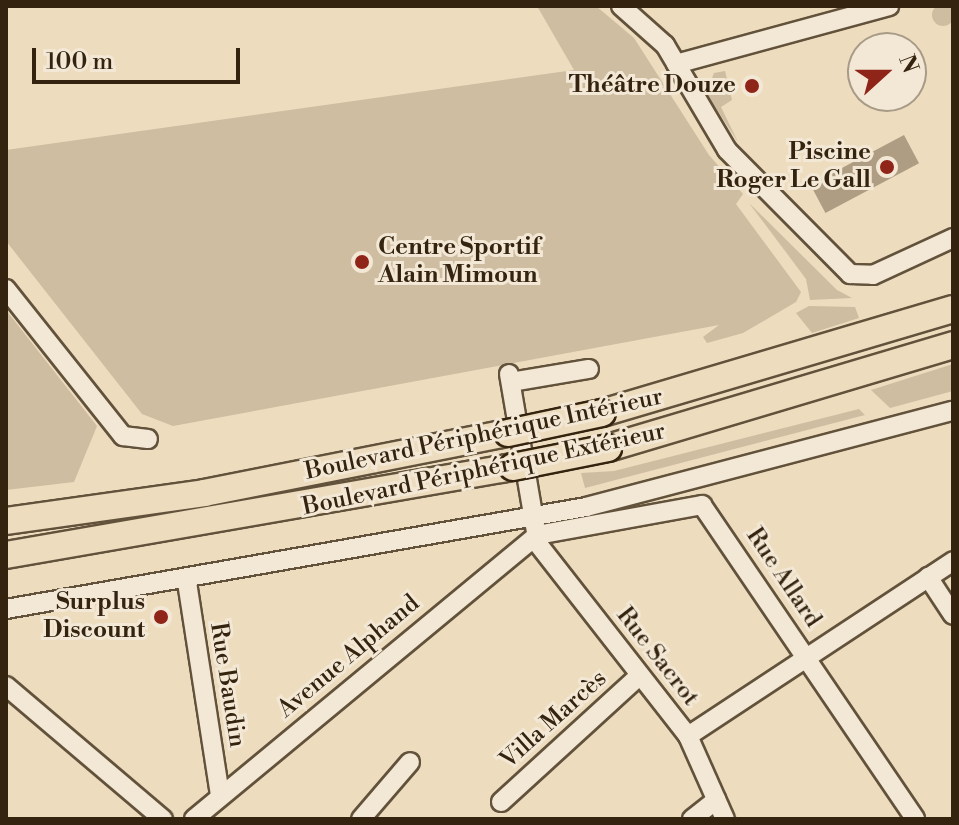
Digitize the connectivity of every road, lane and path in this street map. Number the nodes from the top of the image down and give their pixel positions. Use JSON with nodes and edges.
{"nodes":[{"id":1,"x":621,"y":6,"type":"edge"},
{"id":2,"x":889,"y":6,"type":"edge"},
{"id":3,"x":676,"y":64,"type":"junction"},
{"id":4,"x":953,"y":238,"type":"edge"},
{"id":5,"x":6,"y":289,"type":"edge"},
{"id":6,"x":953,"y":309,"type":"edge"},
{"id":7,"x":953,"y":345,"type":"edge"},
{"id":8,"x":589,"y":369,"type":"dead end"},
{"id":9,"x":953,"y":411,"type":"edge"},
{"id":10,"x":148,"y":439,"type":"dead end"},
{"id":11,"x":6,"y":521,"type":"edge"},
{"id":12,"x":536,"y":526,"type":"junction"},
{"id":13,"x":6,"y":555,"type":"edge"},
{"id":14,"x":953,"y":561,"type":"edge"},
{"id":15,"x":928,"y":577,"type":"junction"},
{"id":16,"x":187,"y":582,"type":"junction"},
{"id":17,"x":6,"y":609,"type":"edge"},
{"id":18,"x":953,"y":615,"type":"edge"},
{"id":19,"x":806,"y":656,"type":"junction"},
{"id":20,"x":640,"y":675,"type":"junction"},
{"id":21,"x":6,"y":686,"type":"edge"},
{"id":22,"x":688,"y":736,"type":"junction"},
{"id":23,"x":410,"y":762,"type":"dead end"},
{"id":24,"x":220,"y":795,"type":"junction"},
{"id":25,"x":716,"y":800,"type":"junction"},
{"id":26,"x":501,"y":802,"type":"dead end"},
{"id":27,"x":365,"y":814,"type":"edge"},
{"id":28,"x":163,"y":819,"type":"edge"},
{"id":29,"x":194,"y":819,"type":"edge"},
{"id":30,"x":387,"y":819,"type":"edge"},
{"id":31,"x":692,"y":819,"type":"edge"},
{"id":32,"x":725,"y":819,"type":"edge"},
{"id":33,"x":915,"y":819,"type":"edge"}],
"edges":[{"from":1,"to":3,"type":"street"},
{"from":2,"to":3,"type":"street"},
{"from":3,"to":4,"type":"street"},
{"from":5,"to":10,"type":"street"},
{"from":6,"to":11,"type":"highway","name":"Boulevard Périphérique Intérieur","bridge":true},
{"from":7,"to":13,"type":"highway","name":"Boulevard Périphérique Extérieur","bridge":true},
{"from":8,"to":12,"type":"street"},
{"from":9,"to":12,"type":"street"},
{"from":12,"to":16,"type":"street"},
{"from":12,"to":19,"type":"street","name":"Rue Allard"},
{"from":12,"to":20,"type":"street","name":"Rue Sacrot"},
{"from":12,"to":24,"type":"street","name":"Avenue Alphand"},
{"from":14,"to":15,"type":"street"},
{"from":15,"to":18,"type":"street"},
{"from":15,"to":19,"type":"street"},
{"from":16,"to":17,"type":"street"},
{"from":16,"to":24,"type":"street","name":"Rue Baudin"},
{"from":19,"to":22,"type":"street"},
{"from":19,"to":33,"type":"street","name":"Rue Allard"},
{"from":20,"to":22,"type":"street","name":"Rue Sacrot"},
{"from":20,"to":26,"type":"street","name":"Villa Marcès"},
{"from":21,"to":28,"type":"street"},
{"from":22,"to":25,"type":"street","name":"Rue Sacrot"},
{"from":23,"to":27,"type":"street"},
{"from":24,"to":29,"type":"street","name":"Avenue Alphand"},
{"from":25,"to":31,"type":"street"},
{"from":25,"to":32,"type":"street","name":"Rue Sacrot"},
{"from":27,"to":30,"type":"street"}]}
